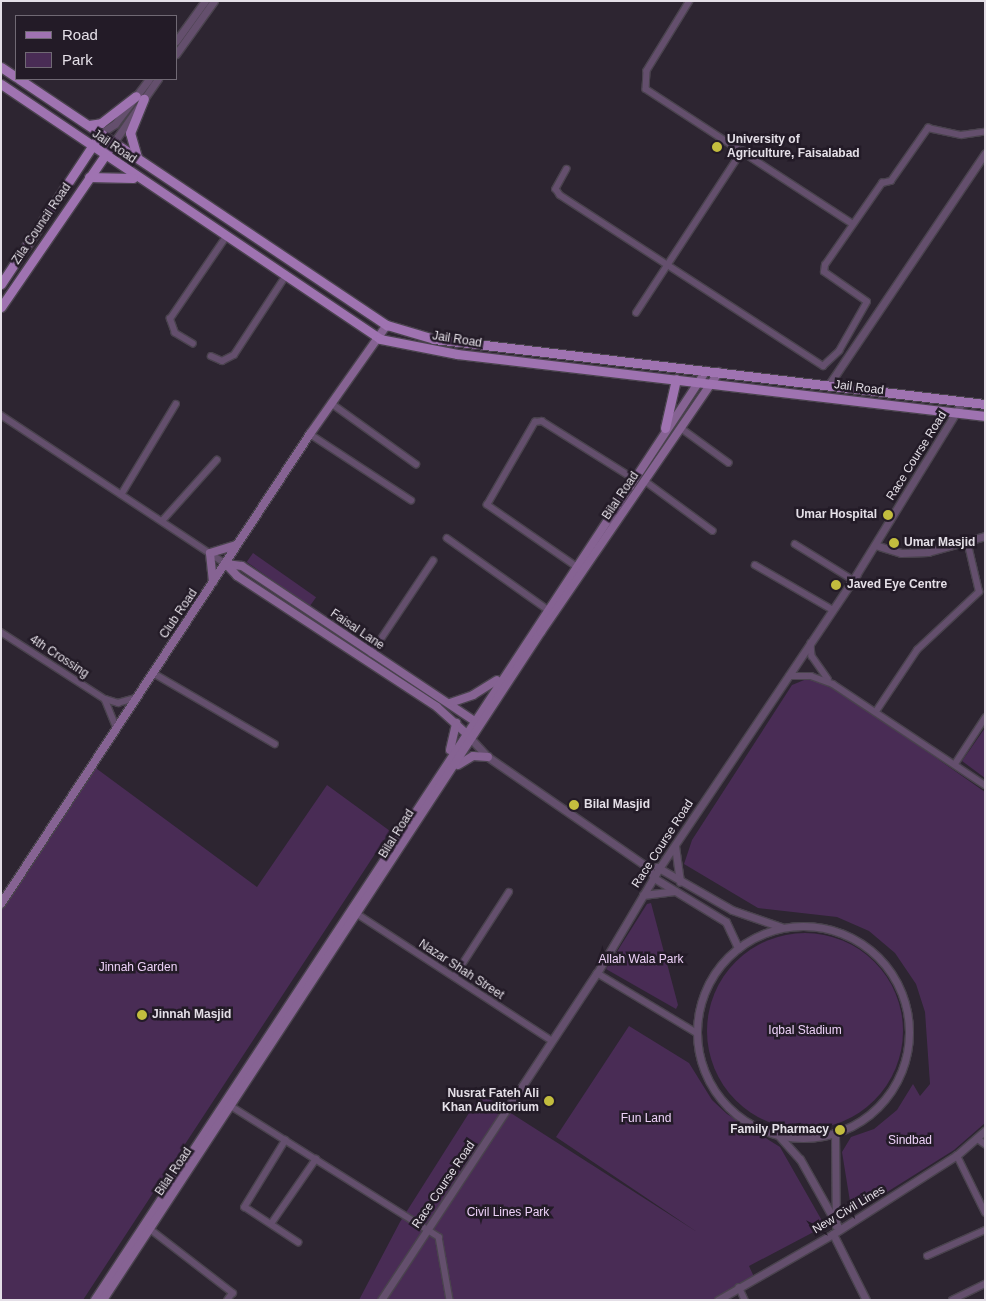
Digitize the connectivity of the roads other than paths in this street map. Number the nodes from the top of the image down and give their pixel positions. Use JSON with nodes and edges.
{"nodes":[{"id":1,"x":205,"y":1,"type":"edge"},
{"id":2,"x":214,"y":1,"type":"edge"},
{"id":3,"x":690,"y":1,"type":"edge"},
{"id":4,"x":178,"y":38,"type":"edge"},
{"id":5,"x":178,"y":51,"type":"edge"},
{"id":6,"x":1,"y":67,"type":"edge"},
{"id":7,"x":15,"y":76,"type":"edge"},
{"id":8,"x":21,"y":80,"type":"edge"},
{"id":9,"x":149,"y":80,"type":"edge"},
{"id":10,"x":157,"y":80,"type":"edge"},
{"id":11,"x":1,"y":84,"type":"edge"},
{"id":12,"x":140,"y":98,"type":"junction"},
{"id":13,"x":89,"y":125,"type":"junction"},
{"id":14,"x":982,"y":132,"type":"dead end"},
{"id":15,"x":101,"y":133,"type":"junction"},
{"id":16,"x":114,"y":142,"type":"junction"},
{"id":17,"x":90,"y":147,"type":"junction"},
{"id":18,"x":742,"y":151,"type":"junction"},
{"id":19,"x":985,"y":154,"type":"edge"},
{"id":20,"x":104,"y":155,"type":"junction"},
{"id":21,"x":137,"y":157,"type":"junction"},
{"id":22,"x":567,"y":169,"type":"dead end"},
{"id":23,"x":89,"y":177,"type":"junction"},
{"id":24,"x":141,"y":180,"type":"junction"},
{"id":25,"x":853,"y":224,"type":"junction"},
{"id":26,"x":226,"y":237,"type":"junction"},
{"id":27,"x":666,"y":266,"type":"junction"},
{"id":28,"x":285,"y":277,"type":"junction"},
{"id":29,"x":2,"y":280,"type":"edge"},
{"id":30,"x":1,"y":307,"type":"edge"},
{"id":31,"x":636,"y":313,"type":"dead end"},
{"id":32,"x":387,"y":325,"type":"junction"},
{"id":33,"x":380,"y":339,"type":"junction"},
{"id":34,"x":192,"y":344,"type":"dead end"},
{"id":35,"x":211,"y":356,"type":"dead end"},
{"id":36,"x":706,"y":370,"type":"junction"},
{"id":37,"x":719,"y":372,"type":"junction"},
{"id":38,"x":676,"y":378,"type":"junction"},
{"id":39,"x":698,"y":381,"type":"junction"},
{"id":40,"x":712,"y":382,"type":"junction"},
{"id":41,"x":830,"y":383,"type":"junction"},
{"id":42,"x":962,"y":401,"type":"junction"},
{"id":43,"x":331,"y":403,"type":"junction"},
{"id":44,"x":176,"y":404,"type":"dead end"},
{"id":45,"x":985,"y":404,"type":"edge"},
{"id":46,"x":957,"y":412,"type":"junction"},
{"id":47,"x":1,"y":416,"type":"edge"},
{"id":48,"x":985,"y":416,"type":"edge"},
{"id":49,"x":665,"y":428,"type":"junction"},
{"id":50,"x":681,"y":428,"type":"junction"},
{"id":51,"x":310,"y":434,"type":"junction"},
{"id":52,"x":217,"y":460,"type":"dead end"},
{"id":53,"x":729,"y":463,"type":"dead end"},
{"id":54,"x":416,"y":464,"type":"dead end"},
{"id":55,"x":633,"y":478,"type":"junction"},
{"id":56,"x":645,"y":481,"type":"junction"},
{"id":57,"x":122,"y":495,"type":"junction"},
{"id":58,"x":411,"y":500,"type":"dead end"},
{"id":59,"x":162,"y":521,"type":"junction"},
{"id":60,"x":713,"y":530,"type":"dead end"},
{"id":61,"x":985,"y":536,"type":"edge"},
{"id":62,"x":447,"y":538,"type":"dead end"},
{"id":63,"x":967,"y":541,"type":"junction"},
{"id":64,"x":795,"y":544,"type":"dead end"},
{"id":65,"x":238,"y":545,"type":"junction"},
{"id":66,"x":875,"y":545,"type":"junction"},
{"id":67,"x":210,"y":553,"type":"junction"},
{"id":68,"x":433,"y":561,"type":"dead end"},
{"id":69,"x":226,"y":564,"type":"junction"},
{"id":70,"x":755,"y":565,"type":"dead end"},
{"id":71,"x":575,"y":566,"type":"junction"},
{"id":72,"x":853,"y":580,"type":"junction"},
{"id":73,"x":213,"y":584,"type":"junction"},
{"id":74,"x":982,"y":591,"type":"edge"},
{"id":75,"x":547,"y":609,"type":"junction"},
{"id":76,"x":833,"y":610,"type":"junction"},
{"id":77,"x":1,"y":632,"type":"edge"},
{"id":78,"x":812,"y":643,"type":"junction"},
{"id":79,"x":371,"y":654,"type":"junction"},
{"id":80,"x":153,"y":673,"type":"junction"},
{"id":81,"x":502,"y":676,"type":"junction"},
{"id":82,"x":789,"y":676,"type":"junction"},
{"id":83,"x":833,"y":684,"type":"junction"},
{"id":84,"x":138,"y":697,"type":"junction"},
{"id":85,"x":105,"y":699,"type":"junction"},
{"id":86,"x":450,"y":703,"type":"junction"},
{"id":87,"x":877,"y":710,"type":"junction"},
{"id":88,"x":985,"y":718,"type":"edge"},
{"id":89,"x":473,"y":720,"type":"junction"},
{"id":90,"x":456,"y":722,"type":"junction"},
{"id":91,"x":482,"y":727,"type":"junction"},
{"id":92,"x":117,"y":729,"type":"junction"},
{"id":93,"x":466,"y":732,"type":"junction"},
{"id":94,"x":472,"y":740,"type":"junction"},
{"id":95,"x":275,"y":744,"type":"dead end"},
{"id":96,"x":488,"y":757,"type":"junction"},
{"id":97,"x":445,"y":761,"type":"junction"},
{"id":98,"x":955,"y":764,"type":"junction"},
{"id":99,"x":452,"y":769,"type":"junction"},
{"id":100,"x":985,"y":784,"type":"edge"},
{"id":101,"x":675,"y":846,"type":"junction"},
{"id":102,"x":660,"y":867,"type":"junction"},
{"id":103,"x":649,"y":868,"type":"junction"},
{"id":104,"x":654,"y":878,"type":"junction"},
{"id":105,"x":680,"y":882,"type":"junction"},
{"id":106,"x":13,"y":886,"type":"junction"},
{"id":107,"x":1,"y":891,"type":"edge"},
{"id":108,"x":675,"y":891,"type":"junction"},
{"id":109,"x":509,"y":892,"type":"dead end"},
{"id":110,"x":643,"y":895,"type":"junction"},
{"id":111,"x":1,"y":904,"type":"edge"},
{"id":112,"x":359,"y":915,"type":"junction"},
{"id":113,"x":783,"y":928,"type":"junction"},
{"id":114,"x":738,"y":948,"type":"junction"},
{"id":115,"x":597,"y":973,"type":"junction"},
{"id":116,"x":454,"y":977,"type":"junction"},
{"id":117,"x":697,"y":1033,"type":"junction"},
{"id":118,"x":552,"y":1041,"type":"junction"},
{"id":119,"x":232,"y":1106,"type":"junction"},
{"id":120,"x":985,"y":1131,"type":"edge"},
{"id":121,"x":835,"y":1133,"type":"junction"},
{"id":122,"x":777,"y":1135,"type":"junction"},
{"id":123,"x":286,"y":1140,"type":"junction"},
{"id":124,"x":982,"y":1142,"type":"edge"},
{"id":125,"x":957,"y":1155,"type":"junction"},
{"id":126,"x":316,"y":1158,"type":"junction"},
{"id":127,"x":985,"y":1212,"type":"edge"},
{"id":128,"x":271,"y":1224,"type":"junction"},
{"id":129,"x":836,"y":1225,"type":"junction"},
{"id":130,"x":150,"y":1229,"type":"junction"},
{"id":131,"x":428,"y":1230,"type":"junction"},
{"id":132,"x":985,"y":1230,"type":"edge"},
{"id":133,"x":833,"y":1234,"type":"junction"},
{"id":134,"x":298,"y":1242,"type":"dead end"},
{"id":135,"x":927,"y":1256,"type":"dead end"},
{"id":136,"x":985,"y":1284,"type":"edge"},
{"id":137,"x":739,"y":1287,"type":"junction"},
{"id":138,"x":94,"y":1300,"type":"edge"},
{"id":139,"x":103,"y":1300,"type":"edge"},
{"id":140,"x":228,"y":1300,"type":"edge"},
{"id":141,"x":381,"y":1300,"type":"edge"},
{"id":142,"x":450,"y":1300,"type":"edge"},
{"id":143,"x":718,"y":1300,"type":"edge"},
{"id":144,"x":745,"y":1300,"type":"edge"},
{"id":145,"x":866,"y":1300,"type":"edge"},
{"id":146,"x":952,"y":1300,"type":"edge"}],
"edges":[{"from":1,"to":4,"type":"street"},
{"from":2,"to":5,"type":"street"},
{"from":3,"to":18,"type":"street"},
{"from":6,"to":7,"type":"main road","name":"Jail Road"},
{"from":8,"to":13,"type":"main road","name":"Jail Road"},
{"from":9,"to":12,"type":"street"},
{"from":10,"to":12,"type":"street"},
{"from":11,"to":17,"type":"main road","name":"Jail Road"},
{"from":12,"to":13,"type":"main road"},
{"from":12,"to":15,"type":"street"},
{"from":12,"to":16,"type":"street"},
{"from":12,"to":21,"type":"main road"},
{"from":13,"to":15,"type":"main road","name":"Jail Road"},
{"from":14,"to":25,"type":"street"},
{"from":15,"to":16,"type":"main road","name":"Jail Road"},
{"from":15,"to":17,"type":"main road","name":"Zila Council Road"},
{"from":16,"to":20,"type":"main road","name":"Zila Council Road"},
{"from":16,"to":21,"type":"main road","name":"Jail Road"},
{"from":17,"to":20,"type":"main road","name":"Jail Road"},
{"from":17,"to":29,"type":"main road","name":"Zila Council Road"},
{"from":18,"to":25,"type":"street"},
{"from":18,"to":27,"type":"street"},
{"from":19,"to":41,"type":"street"},
{"from":20,"to":23,"type":"main road","name":"Zila Council Road"},
{"from":20,"to":24,"type":"main road","name":"Jail Road"},
{"from":21,"to":32,"type":"main road","name":"Jail Road"},
{"from":22,"to":27,"type":"street"},
{"from":23,"to":24,"type":"main road"},
{"from":23,"to":30,"type":"main road","name":"Zila Council Road"},
{"from":24,"to":26,"type":"main road","name":"Jail Road"},
{"from":25,"to":27,"type":"street"},
{"from":26,"to":28,"type":"main road","name":"Jail Road"},
{"from":26,"to":34,"type":"street"},
{"from":27,"to":31,"type":"street"},
{"from":28,"to":33,"type":"main road","name":"Jail Road"},
{"from":28,"to":35,"type":"street"},
{"from":32,"to":33,"type":"main road","name":"Club Road"},
{"from":32,"to":36,"type":"main road","name":"Jail Road"},
{"from":33,"to":38,"type":"main road","name":"Jail Road"},
{"from":33,"to":43,"type":"main road","name":"Club Road"},
{"from":36,"to":37,"type":"main road","name":"Jail Road"},
{"from":36,"to":39,"type":"main road","name":"Bilal Road"},
{"from":37,"to":40,"type":"main road","name":"Bilal Road"},
{"from":37,"to":41,"type":"main road","name":"Jail Road"},
{"from":38,"to":39,"type":"main road","name":"Jail Road"},
{"from":38,"to":49,"type":"main road"},
{"from":39,"to":40,"type":"main road","name":"Jail Road"},
{"from":39,"to":49,"type":"main road","name":"Bilal Road"},
{"from":40,"to":46,"type":"main road","name":"Jail Road"},
{"from":40,"to":50,"type":"main road","name":"Bilal Road"},
{"from":41,"to":42,"type":"main road","name":"Jail Road"},
{"from":42,"to":45,"type":"main road","name":"Jail Road"},
{"from":42,"to":46,"type":"street","name":"Race Course Road"},
{"from":43,"to":51,"type":"main road","name":"Club Road"},
{"from":43,"to":54,"type":"street"},
{"from":44,"to":57,"type":"street"},
{"from":46,"to":48,"type":"main road","name":"Jail Road"},
{"from":46,"to":66,"type":"street","name":"Race Course Road"},
{"from":47,"to":57,"type":"street","name":"Faisal Lane"},
{"from":49,"to":55,"type":"main road","name":"Bilal Road"},
{"from":50,"to":53,"type":"street"},
{"from":50,"to":56,"type":"main road","name":"Bilal Road"},
{"from":51,"to":58,"type":"street"},
{"from":51,"to":65,"type":"main road","name":"Club Road"},
{"from":52,"to":59,"type":"street"},
{"from":55,"to":71,"type":"main road","name":"Bilal Road"},
{"from":55,"to":71,"type":"street"},
{"from":56,"to":60,"type":"street"},
{"from":56,"to":91,"type":"main road","name":"Bilal Road"},
{"from":57,"to":59,"type":"street","name":"Faisal Lane"},
{"from":59,"to":67,"type":"street","name":"Faisal Lane"},
{"from":61,"to":63,"type":"street"},
{"from":62,"to":75,"type":"street"},
{"from":63,"to":66,"type":"street"},
{"from":63,"to":74,"type":"street"},
{"from":64,"to":72,"type":"street"},
{"from":65,"to":67,"type":"main road"},
{"from":65,"to":69,"type":"main road","name":"Club Road"},
{"from":66,"to":72,"type":"street","name":"Race Course Road"},
{"from":67,"to":69,"type":"street","name":"Faisal Lane"},
{"from":67,"to":73,"type":"main road"},
{"from":68,"to":79,"type":"street"},
{"from":69,"to":73,"type":"main road","name":"Club Road"},
{"from":69,"to":79,"type":"main road","name":"Faisal Lane"},
{"from":69,"to":90,"type":"main road","name":"Faisal Lane"},
{"from":70,"to":76,"type":"street"},
{"from":71,"to":75,"type":"main road","name":"Bilal Road"},
{"from":72,"to":76,"type":"street","name":"Race Course Road"},
{"from":73,"to":80,"type":"main road","name":"Club Road"},
{"from":74,"to":87,"type":"street"},
{"from":75,"to":81,"type":"main road","name":"Bilal Road"},
{"from":76,"to":78,"type":"street","name":"Race Course Road"},
{"from":77,"to":85,"type":"street","name":"4th Crossing"},
{"from":78,"to":82,"type":"street","name":"Race Course Road"},
{"from":78,"to":83,"type":"street"},
{"from":79,"to":86,"type":"main road","name":"Faisal Lane"},
{"from":80,"to":84,"type":"main road","name":"Club Road"},
{"from":80,"to":95,"type":"street"},
{"from":81,"to":86,"type":"main road"},
{"from":81,"to":89,"type":"main road","name":"Bilal Road"},
{"from":82,"to":83,"type":"street"},
{"from":82,"to":101,"type":"street","name":"Race Course Road"},
{"from":83,"to":87,"type":"street"},
{"from":84,"to":85,"type":"street"},
{"from":84,"to":92,"type":"main road","name":"Club Road"},
{"from":85,"to":92,"type":"street"},
{"from":86,"to":89,"type":"main road","name":"Faisal Lane"},
{"from":87,"to":98,"type":"street"},
{"from":88,"to":98,"type":"street"},
{"from":89,"to":91,"type":"main road","name":"Faisal Lane"},
{"from":89,"to":93,"type":"main road","name":"Bilal Road"},
{"from":90,"to":93,"type":"main road","name":"Faisal Lane"},
{"from":90,"to":97,"type":"main road"},
{"from":91,"to":94,"type":"main road","name":"Bilal Road"},
{"from":92,"to":106,"type":"main road","name":"Club Road"},
{"from":93,"to":94,"type":"main road","name":"Faisal Lane"},
{"from":93,"to":97,"type":"main road","name":"Bilal Road"},
{"from":94,"to":96,"type":"street"},
{"from":94,"to":99,"type":"main road","name":"Bilal Road"},
{"from":96,"to":99,"type":"main road"},
{"from":96,"to":103,"type":"street"},
{"from":97,"to":138,"type":"main road","name":"Bilal Road"},
{"from":98,"to":100,"type":"street"},
{"from":99,"to":112,"type":"main road","name":"Bilal Road"},
{"from":101,"to":102,"type":"street","name":"Race Course Road"},
{"from":101,"to":105,"type":"street"},
{"from":102,"to":103,"type":"street"},
{"from":102,"to":104,"type":"street","name":"Race Course Road"},
{"from":102,"to":105,"type":"street"},
{"from":103,"to":104,"type":"street"},
{"from":104,"to":108,"type":"street"},
{"from":104,"to":110,"type":"street","name":"Race Course Road"},
{"from":105,"to":113,"type":"street"},
{"from":106,"to":107,"type":"main road"},
{"from":106,"to":111,"type":"main road","name":"Club Road"},
{"from":108,"to":110,"type":"street"},
{"from":108,"to":114,"type":"street"},
{"from":109,"to":116,"type":"street"},
{"from":110,"to":115,"type":"street","name":"Race Course Road"},
{"from":112,"to":116,"type":"street","name":"Nazar Shah Street"},
{"from":112,"to":119,"type":"main road","name":"Bilal Road"},
{"from":113,"to":114,"type":"street"},
{"from":113,"to":121,"type":"street"},
{"from":114,"to":117,"type":"street"},
{"from":115,"to":117,"type":"street"},
{"from":115,"to":118,"type":"street","name":"Race Course Road"},
{"from":116,"to":118,"type":"street","name":"Nazar Shah Street"},
{"from":117,"to":122,"type":"street"},
{"from":118,"to":131,"type":"street","name":"Race Course Road"},
{"from":119,"to":123,"type":"street"},
{"from":119,"to":130,"type":"main road","name":"Bilal Road"},
{"from":120,"to":124,"type":"street","name":"New Civil Lines"},
{"from":121,"to":122,"type":"street"},
{"from":121,"to":129,"type":"street"},
{"from":122,"to":129,"type":"street"},
{"from":123,"to":126,"type":"street"},
{"from":123,"to":128,"type":"street"},
{"from":124,"to":125,"type":"street","name":"New Civil Lines"},
{"from":125,"to":127,"type":"street"},
{"from":125,"to":133,"type":"street","name":"New Civil Lines"},
{"from":126,"to":128,"type":"street"},
{"from":126,"to":131,"type":"street"},
{"from":128,"to":134,"type":"street"},
{"from":129,"to":133,"type":"street"},
{"from":130,"to":139,"type":"main road","name":"Bilal Road"},
{"from":130,"to":140,"type":"street"},
{"from":131,"to":141,"type":"street","name":"Race Course Road"},
{"from":131,"to":142,"type":"street"},
{"from":132,"to":135,"type":"street"},
{"from":133,"to":137,"type":"street","name":"New Civil Lines"},
{"from":133,"to":145,"type":"street"},
{"from":136,"to":146,"type":"street"},
{"from":137,"to":143,"type":"street","name":"New Civil Lines"},
{"from":137,"to":144,"type":"street"}]}
